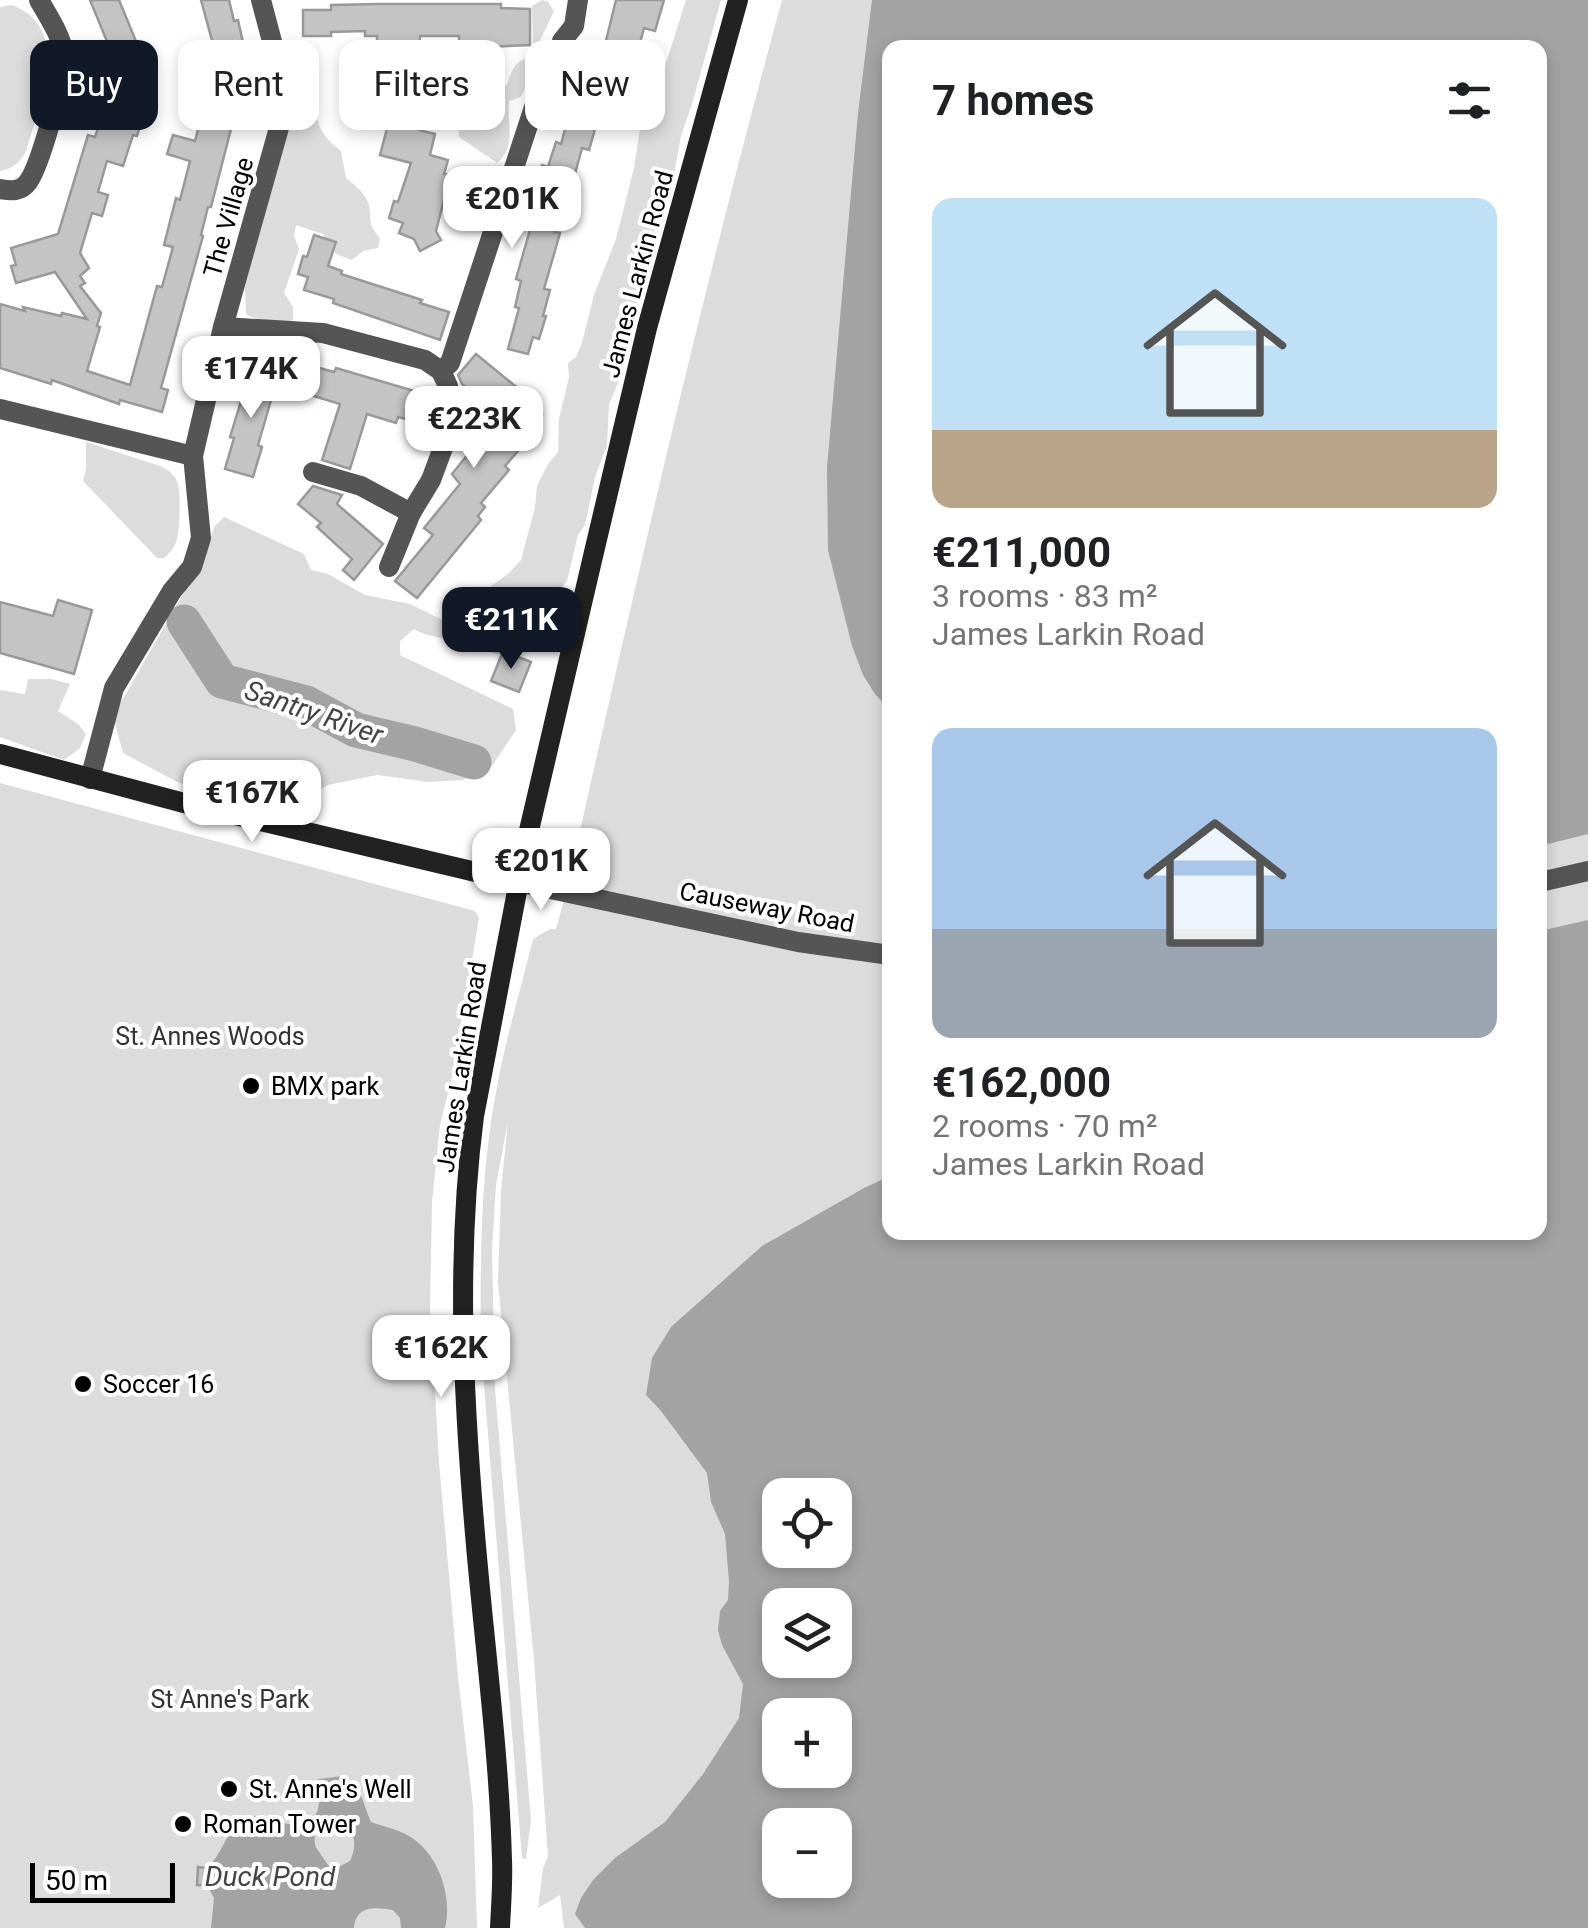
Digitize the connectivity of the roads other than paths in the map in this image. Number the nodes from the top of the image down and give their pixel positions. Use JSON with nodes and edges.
{"nodes":[{"id":1,"x":39,"y":0,"type":"edge"},
{"id":2,"x":261,"y":0,"type":"edge"},
{"id":3,"x":578,"y":0,"type":"edge"},
{"id":4,"x":738,"y":0,"type":"edge"},
{"id":5,"x":563,"y":40,"type":"edge"},
{"id":6,"x":526,"y":130,"type":"edge"},
{"id":7,"x":0,"y":189,"type":"edge"},
{"id":8,"x":223,"y":328,"type":"junction"},
{"id":9,"x":441,"y":371,"type":"junction"},
{"id":10,"x":0,"y":409,"type":"edge"},
{"id":11,"x":193,"y":456,"type":"junction"},
{"id":12,"x":313,"y":472,"type":"dead end"},
{"id":13,"x":411,"y":512,"type":"junction"},
{"id":14,"x":389,"y":568,"type":"dead end"},
{"id":15,"x":0,"y":754,"type":"edge"},
{"id":16,"x":90,"y":779,"type":"junction"},
{"id":17,"x":1588,"y":870,"type":"edge"},
{"id":18,"x":1547,"y":880,"type":"edge"},
{"id":19,"x":518,"y":882,"type":"junction"},
{"id":20,"x":882,"y":954,"type":"edge"},
{"id":21,"x":500,"y":1928,"type":"edge"}],
"edges":[{"from":1,"to":7,"type":"street"},
{"from":2,"to":8,"type":"street","name":"The Village"},
{"from":3,"to":5,"type":"street"},
{"from":4,"to":19,"type":"main road","name":"James Larkin Road"},
{"from":6,"to":9,"type":"street"},
{"from":8,"to":9,"type":"street"},
{"from":8,"to":11,"type":"street","name":"The Village"},
{"from":9,"to":13,"type":"street"},
{"from":10,"to":11,"type":"street"},
{"from":11,"to":16,"type":"street","name":"The Village"},
{"from":12,"to":13,"type":"street"},
{"from":13,"to":14,"type":"street"},
{"from":15,"to":16,"type":"main road"},
{"from":16,"to":19,"type":"main road"},
{"from":17,"to":18,"type":"street"},
{"from":19,"to":20,"type":"street","name":"Causeway Road"},
{"from":19,"to":21,"type":"main road","name":"James Larkin Road"}]}
